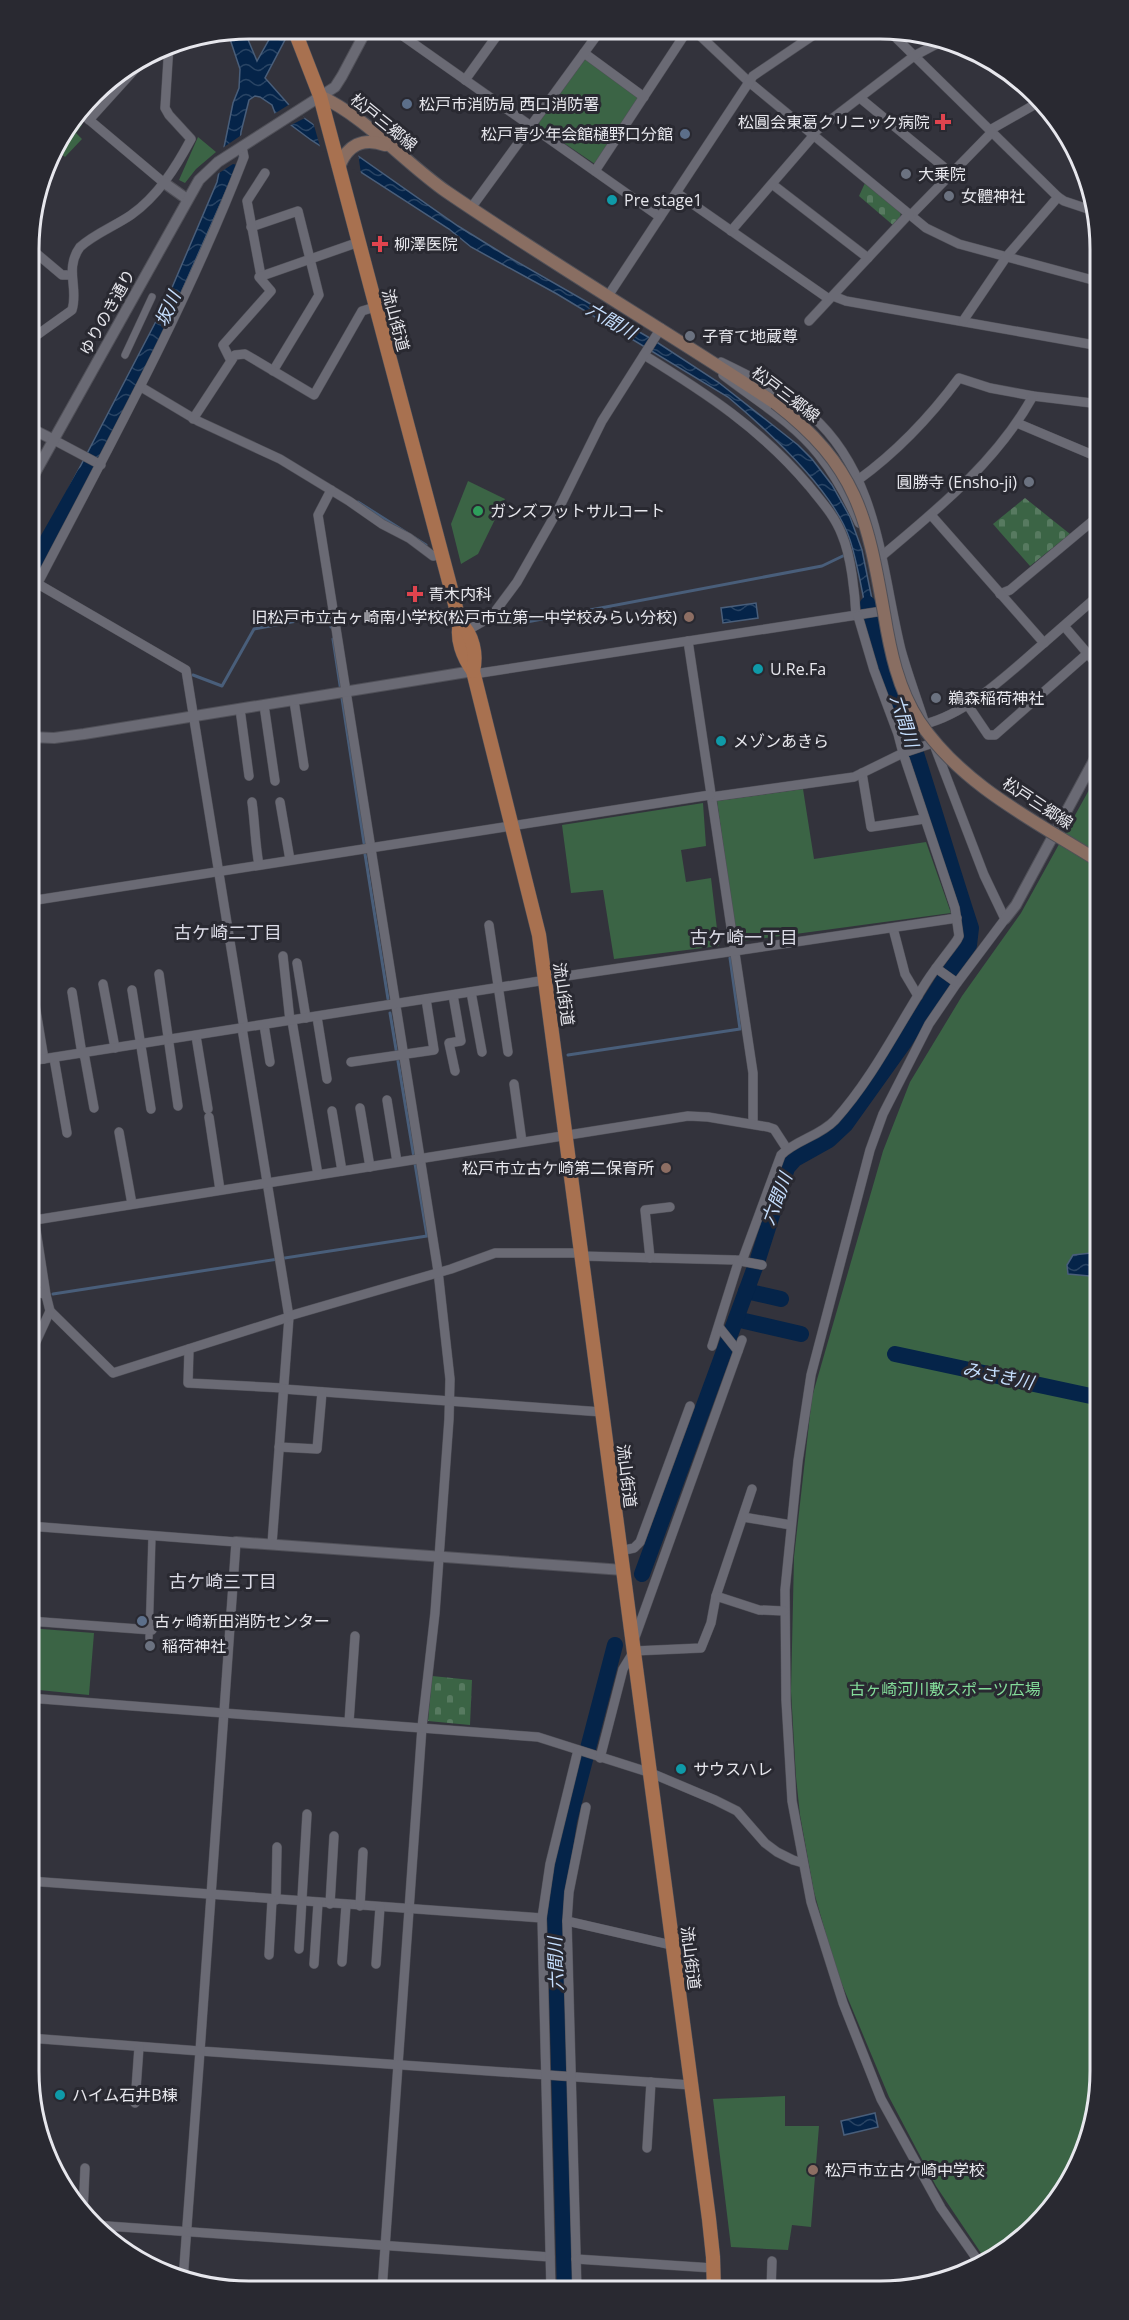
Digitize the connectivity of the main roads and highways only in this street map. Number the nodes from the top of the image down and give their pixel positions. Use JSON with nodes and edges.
{"nodes":[{"id":1,"x":299,"y":39,"type":"edge"},
{"id":2,"x":321,"y":96,"type":"junction"},
{"id":3,"x":392,"y":149,"type":"junction"},
{"id":4,"x":339,"y":167,"type":"junction"},
{"id":5,"x":1090,"y":855,"type":"edge"},
{"id":6,"x":714,"y":2281,"type":"edge"}],
"edges":[{"from":1,"to":2,"type":"main road","name":"流山街道"},
{"from":2,"to":3,"type":"main road","name":"松戸三郷線"},
{"from":2,"to":4,"type":"main road","name":"流山街道"},
{"from":3,"to":4,"type":"main road"},
{"from":3,"to":5,"type":"main road","name":"松戸三郷線","bridge":true},
{"from":4,"to":6,"type":"main road","name":"流山街道"}]}
